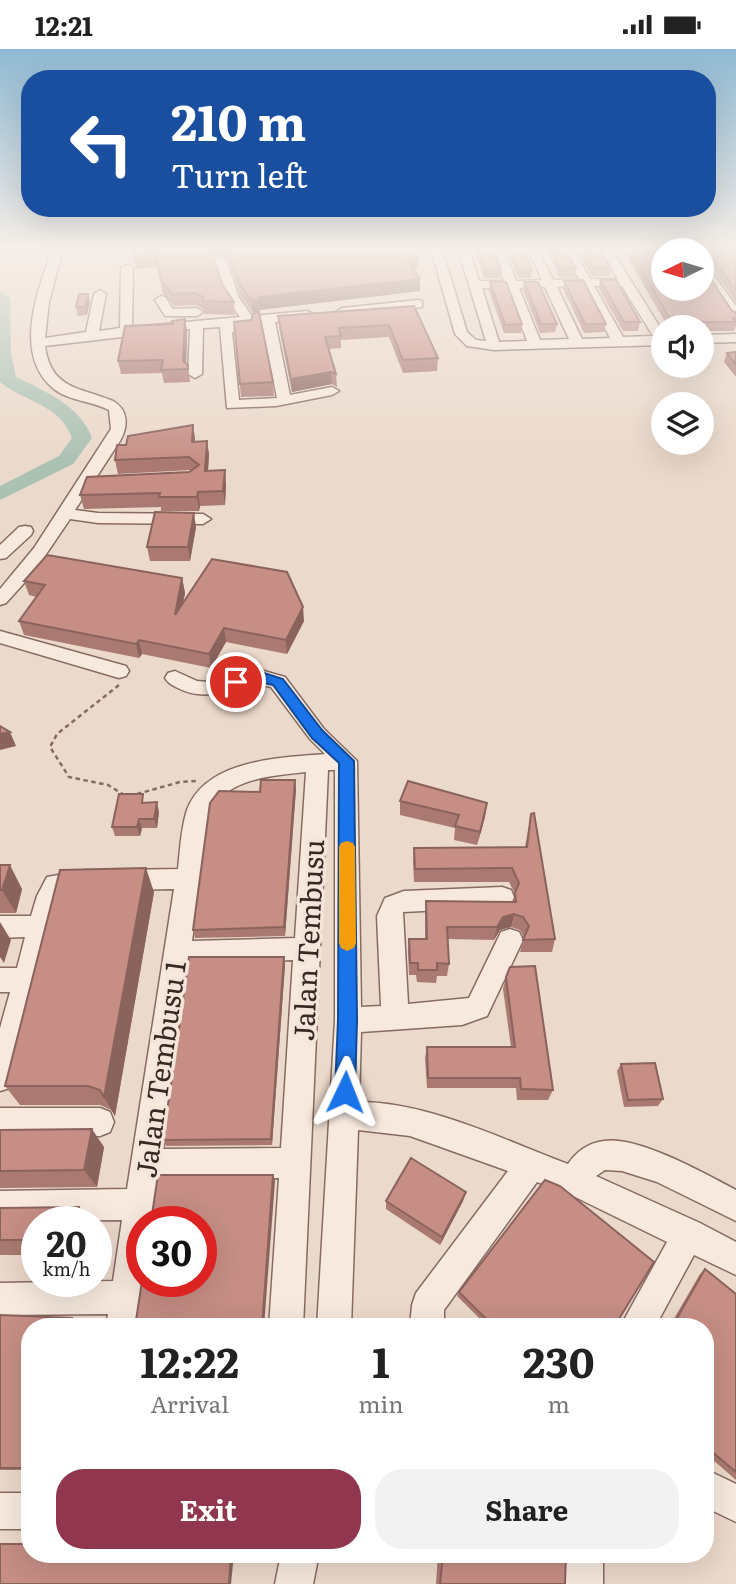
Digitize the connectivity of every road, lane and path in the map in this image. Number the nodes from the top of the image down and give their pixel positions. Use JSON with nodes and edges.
{"nodes":[{"id":1,"x":41,"y":321,"type":"edge"},
{"id":2,"x":95,"y":321,"type":"edge"},
{"id":3,"x":126,"y":321,"type":"edge"},
{"id":4,"x":205,"y":321,"type":"edge"},
{"id":5,"x":249,"y":321,"type":"joint"},
{"id":6,"x":288,"y":321,"type":"edge"},
{"id":7,"x":457,"y":321,"type":"edge"},
{"id":8,"x":486,"y":321,"type":"edge"},
{"id":9,"x":526,"y":321,"type":"edge"},
{"id":10,"x":566,"y":321,"type":"edge"},
{"id":11,"x":607,"y":321,"type":"edge"},
{"id":12,"x":269,"y":323,"type":"junction"},
{"id":13,"x":203,"y":325,"type":"junction"},
{"id":14,"x":126,"y":331,"type":"junction"},
{"id":15,"x":92,"y":335,"type":"junction"},
{"id":16,"x":736,"y":338,"type":"edge"},
{"id":17,"x":714,"y":339,"type":"edge"},
{"id":18,"x":651,"y":341,"type":"edge"},
{"id":19,"x":619,"y":342,"type":"junction"},
{"id":20,"x":36,"y":343,"type":"junction"},
{"id":21,"x":577,"y":343,"type":"junction"},
{"id":22,"x":536,"y":344,"type":"junction"},
{"id":23,"x":494,"y":346,"type":"junction"},
{"id":24,"x":195,"y":374,"type":"dead end"},
{"id":25,"x":332,"y":391,"type":"dead end"},
{"id":26,"x":284,"y":399,"type":"junction"},
{"id":27,"x":132,"y":442,"type":"edge"},
{"id":28,"x":111,"y":445,"type":"junction"},
{"id":29,"x":110,"y":482,"type":"edge"},
{"id":30,"x":83,"y":483,"type":"junction"},
{"id":31,"x":62,"y":513,"type":"junction"},
{"id":32,"x":204,"y":519,"type":"dead end"},
{"id":33,"x":25,"y":531,"type":"dead end"},
{"id":34,"x":0,"y":554,"type":"edge"},
{"id":35,"x":35,"y":558,"type":"junction"},
{"id":36,"x":62,"y":562,"type":"edge"},
{"id":37,"x":0,"y":599,"type":"edge"},
{"id":38,"x":0,"y":637,"type":"edge"},
{"id":39,"x":119,"y":671,"type":"joint"},
{"id":40,"x":175,"y":678,"type":"dead end"},
{"id":41,"x":346,"y":761,"type":"junction"},
{"id":42,"x":317,"y":763,"type":"junction"},
{"id":43,"x":205,"y":800,"type":"junction"},
{"id":44,"x":187,"y":879,"type":"junction"},
{"id":45,"x":502,"y":897,"type":"dead end"},
{"id":46,"x":41,"y":926,"type":"junction"},
{"id":47,"x":0,"y":927,"type":"edge"},
{"id":48,"x":510,"y":940,"type":"dead end"},
{"id":49,"x":307,"y":949,"type":"junction"},
{"id":50,"x":177,"y":952,"type":"junction"},
{"id":51,"x":13,"y":980,"type":"edge"},
{"id":52,"x":395,"y":1017,"type":"junction"},
{"id":53,"x":348,"y":1020,"type":"junction"},
{"id":54,"x":0,"y":1078,"type":"edge"},
{"id":55,"x":344,"y":1116,"type":"junction"},
{"id":56,"x":0,"y":1122,"type":"edge"},
{"id":57,"x":100,"y":1122,"type":"dead end"},
{"id":58,"x":295,"y":1163,"type":"junction"},
{"id":59,"x":145,"y":1164,"type":"junction"},
{"id":60,"x":530,"y":1166,"type":"junction"},
{"id":61,"x":575,"y":1181,"type":"junction"},
{"id":62,"x":140,"y":1204,"type":"junction"},
{"id":63,"x":0,"y":1206,"type":"edge"},
{"id":64,"x":736,"y":1206,"type":"edge"},
{"id":65,"x":689,"y":1234,"type":"junction"},
{"id":66,"x":736,"y":1259,"type":"edge"},
{"id":67,"x":0,"y":1299,"type":"edge"},
{"id":68,"x":124,"y":1312,"type":"edge"},
{"id":69,"x":286,"y":1318,"type":"edge"},
{"id":70,"x":334,"y":1318,"type":"edge"},
{"id":71,"x":427,"y":1318,"type":"edge"},
{"id":72,"x":641,"y":1318,"type":"edge"},
{"id":73,"x":714,"y":1492,"type":"edge"},
{"id":74,"x":736,"y":1504,"type":"edge"},
{"id":75,"x":0,"y":1511,"type":"edge"},
{"id":76,"x":21,"y":1511,"type":"edge"},
{"id":77,"x":298,"y":1563,"type":"edge"},
{"id":78,"x":584,"y":1563,"type":"edge"},
{"id":79,"x":294,"y":1584,"type":"edge"},
{"id":80,"x":584,"y":1584,"type":"edge"}],
"edges":[{"from":1,"to":20,"type":"street"},
{"from":2,"to":15,"type":"street"},
{"from":3,"to":14,"type":"street"},
{"from":4,"to":13,"type":"street"},
{"from":5,"to":12,"type":"street"},
{"from":5,"to":13,"type":"street"},
{"from":6,"to":12,"type":"street"},
{"from":7,"to":23,"type":"street"},
{"from":8,"to":23,"type":"street"},
{"from":9,"to":22,"type":"street"},
{"from":10,"to":21,"type":"street"},
{"from":11,"to":19,"type":"street"},
{"from":12,"to":26,"type":"street"},
{"from":12,"to":26,"type":"street"},
{"from":13,"to":14,"type":"street"},
{"from":13,"to":24,"type":"street"},
{"from":14,"to":15,"type":"street"},
{"from":15,"to":20,"type":"street"},
{"from":16,"to":17,"type":"street"},
{"from":18,"to":19,"type":"street"},
{"from":19,"to":21,"type":"street"},
{"from":20,"to":28,"type":"street"},
{"from":21,"to":22,"type":"street"},
{"from":22,"to":23,"type":"street"},
{"from":25,"to":26,"type":"lane"},
{"from":27,"to":28,"type":"street"},
{"from":28,"to":30,"type":"street"},
{"from":29,"to":30,"type":"lane"},
{"from":30,"to":31,"type":"street"},
{"from":31,"to":32,"type":"lane"},
{"from":31,"to":35,"type":"street"},
{"from":33,"to":34,"type":"street"},
{"from":35,"to":36,"type":"street"},
{"from":35,"to":37,"type":"street"},
{"from":38,"to":39,"type":"street"},
{"from":39,"to":43,"type":"path"},
{"from":40,"to":41,"type":"street"},
{"from":41,"to":42,"type":"street"},
{"from":41,"to":53,"type":"street"},
{"from":42,"to":43,"type":"street"},
{"from":42,"to":49,"type":"street","name":"Jalan Tembusu"},
{"from":43,"to":44,"type":"street","name":"Jalan Tembusu 1"},
{"from":44,"to":46,"type":"street"},
{"from":44,"to":50,"type":"street","name":"Jalan Tembusu 1"},
{"from":45,"to":52,"type":"street"},
{"from":46,"to":47,"type":"street"},
{"from":46,"to":51,"type":"street"},
{"from":48,"to":52,"type":"street"},
{"from":49,"to":50,"type":"street"},
{"from":49,"to":58,"type":"street","name":"Jalan Tembusu"},
{"from":50,"to":59,"type":"street","name":"Jalan Tembusu 1"},
{"from":51,"to":54,"type":"street"},
{"from":52,"to":53,"type":"street"},
{"from":53,"to":55,"type":"street"},
{"from":55,"to":60,"type":"street"},
{"from":55,"to":70,"type":"street"},
{"from":56,"to":57,"type":"street"},
{"from":58,"to":59,"type":"street"},
{"from":58,"to":69,"type":"street","name":"Jalan Tembusu"},
{"from":59,"to":62,"type":"street","name":"Jalan Tembusu 1"},
{"from":60,"to":61,"type":"street"},
{"from":60,"to":71,"type":"street"},
{"from":61,"to":64,"type":"street"},
{"from":61,"to":65,"type":"street"},
{"from":62,"to":63,"type":"street"},
{"from":62,"to":68,"type":"street","name":"Jalan Tembusu 1"},
{"from":65,"to":66,"type":"street"},
{"from":65,"to":72,"type":"street"},
{"from":67,"to":68,"type":"street"},
{"from":73,"to":74,"type":"street"},
{"from":75,"to":76,"type":"street"},
{"from":77,"to":79,"type":"street"},
{"from":78,"to":80,"type":"street"}]}
